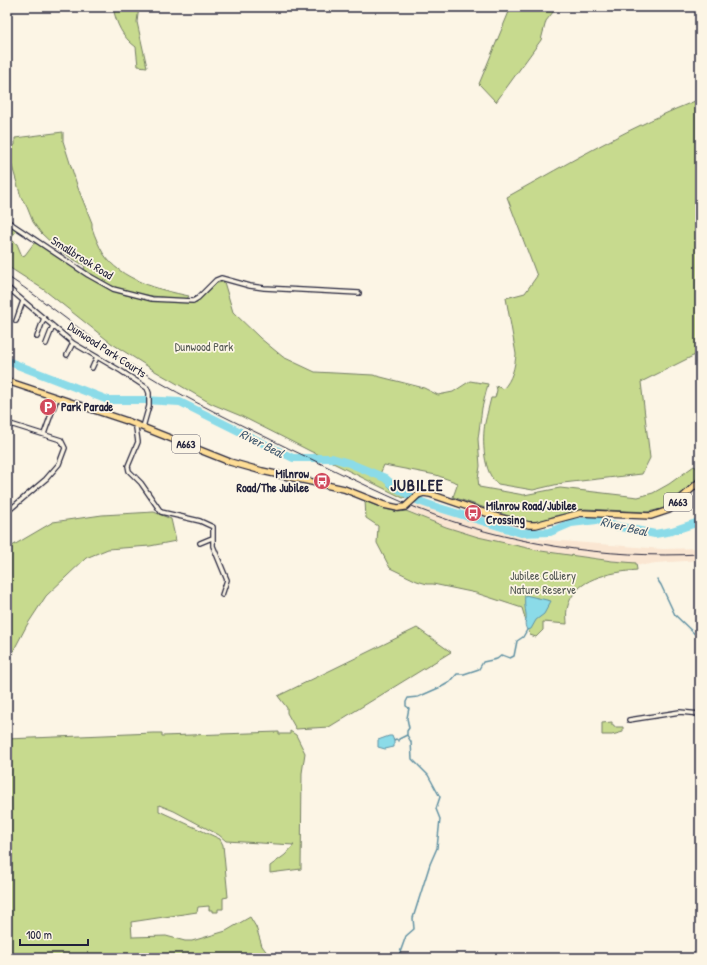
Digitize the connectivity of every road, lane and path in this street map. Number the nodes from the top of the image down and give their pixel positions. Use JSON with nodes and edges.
{"nodes":[{"id":1,"x":7,"y":221,"type":"edge"},
{"id":2,"x":7,"y":287,"type":"edge"},
{"id":3,"x":359,"y":293,"type":"dead end"},
{"id":4,"x":24,"y":301,"type":"junction"},
{"id":5,"x":44,"y":318,"type":"junction"},
{"id":6,"x":16,"y":320,"type":"dead end"},
{"id":7,"x":53,"y":326,"type":"junction"},
{"id":8,"x":37,"y":337,"type":"dead end"},
{"id":9,"x":73,"y":343,"type":"junction"},
{"id":10,"x":46,"y":344,"type":"dead end"},
{"id":11,"x":67,"y":355,"type":"dead end"},
{"id":12,"x":97,"y":357,"type":"junction"},
{"id":13,"x":92,"y":368,"type":"dead end"},
{"id":14,"x":7,"y":381,"type":"edge"},
{"id":15,"x":57,"y":398,"type":"junction"},
{"id":16,"x":7,"y":423,"type":"edge"},
{"id":17,"x":140,"y":426,"type":"junction"},
{"id":18,"x":44,"y":434,"type":"junction"},
{"id":19,"x":700,"y":481,"type":"edge"},
{"id":20,"x":7,"y":504,"type":"edge"},
{"id":21,"x":9,"y":511,"type":"edge"},
{"id":22,"x":212,"y":538,"type":"junction"},
{"id":23,"x":200,"y":543,"type":"dead end"},
{"id":24,"x":222,"y":595,"type":"dead end"},
{"id":25,"x":700,"y":714,"type":"edge"},
{"id":26,"x":629,"y":720,"type":"dead end"}],
"edges":[{"from":1,"to":3,"type":"street","name":"Smallbrook Road"},
{"from":2,"to":4,"type":"street","name":"Dunwood Park Courts"},
{"from":4,"to":5,"type":"street","name":"Dunwood Park Courts"},
{"from":4,"to":6,"type":"street"},
{"from":5,"to":7,"type":"street","name":"Dunwood Park Courts"},
{"from":5,"to":8,"type":"street"},
{"from":7,"to":9,"type":"street","name":"Dunwood Park Courts"},
{"from":7,"to":10,"type":"street"},
{"from":9,"to":11,"type":"street"},
{"from":9,"to":12,"type":"street","name":"Dunwood Park Courts"},
{"from":12,"to":13,"type":"street"},
{"from":12,"to":17,"type":"street","name":"Dunwood Park Courts"},
{"from":14,"to":15,"type":"main road","number":"A663"},
{"from":15,"to":17,"type":"main road","number":"A663"},
{"from":15,"to":18,"type":"street"},
{"from":16,"to":18,"type":"street"},
{"from":17,"to":19,"type":"main road","number":"A663","bridge":true},
{"from":17,"to":22,"type":"street","name":"Dunwood Park Courts"},
{"from":18,"to":21,"type":"street"},
{"from":20,"to":21,"type":"street"},
{"from":22,"to":23,"type":"street"},
{"from":22,"to":24,"type":"street"},
{"from":25,"to":26,"type":"street"}]}
